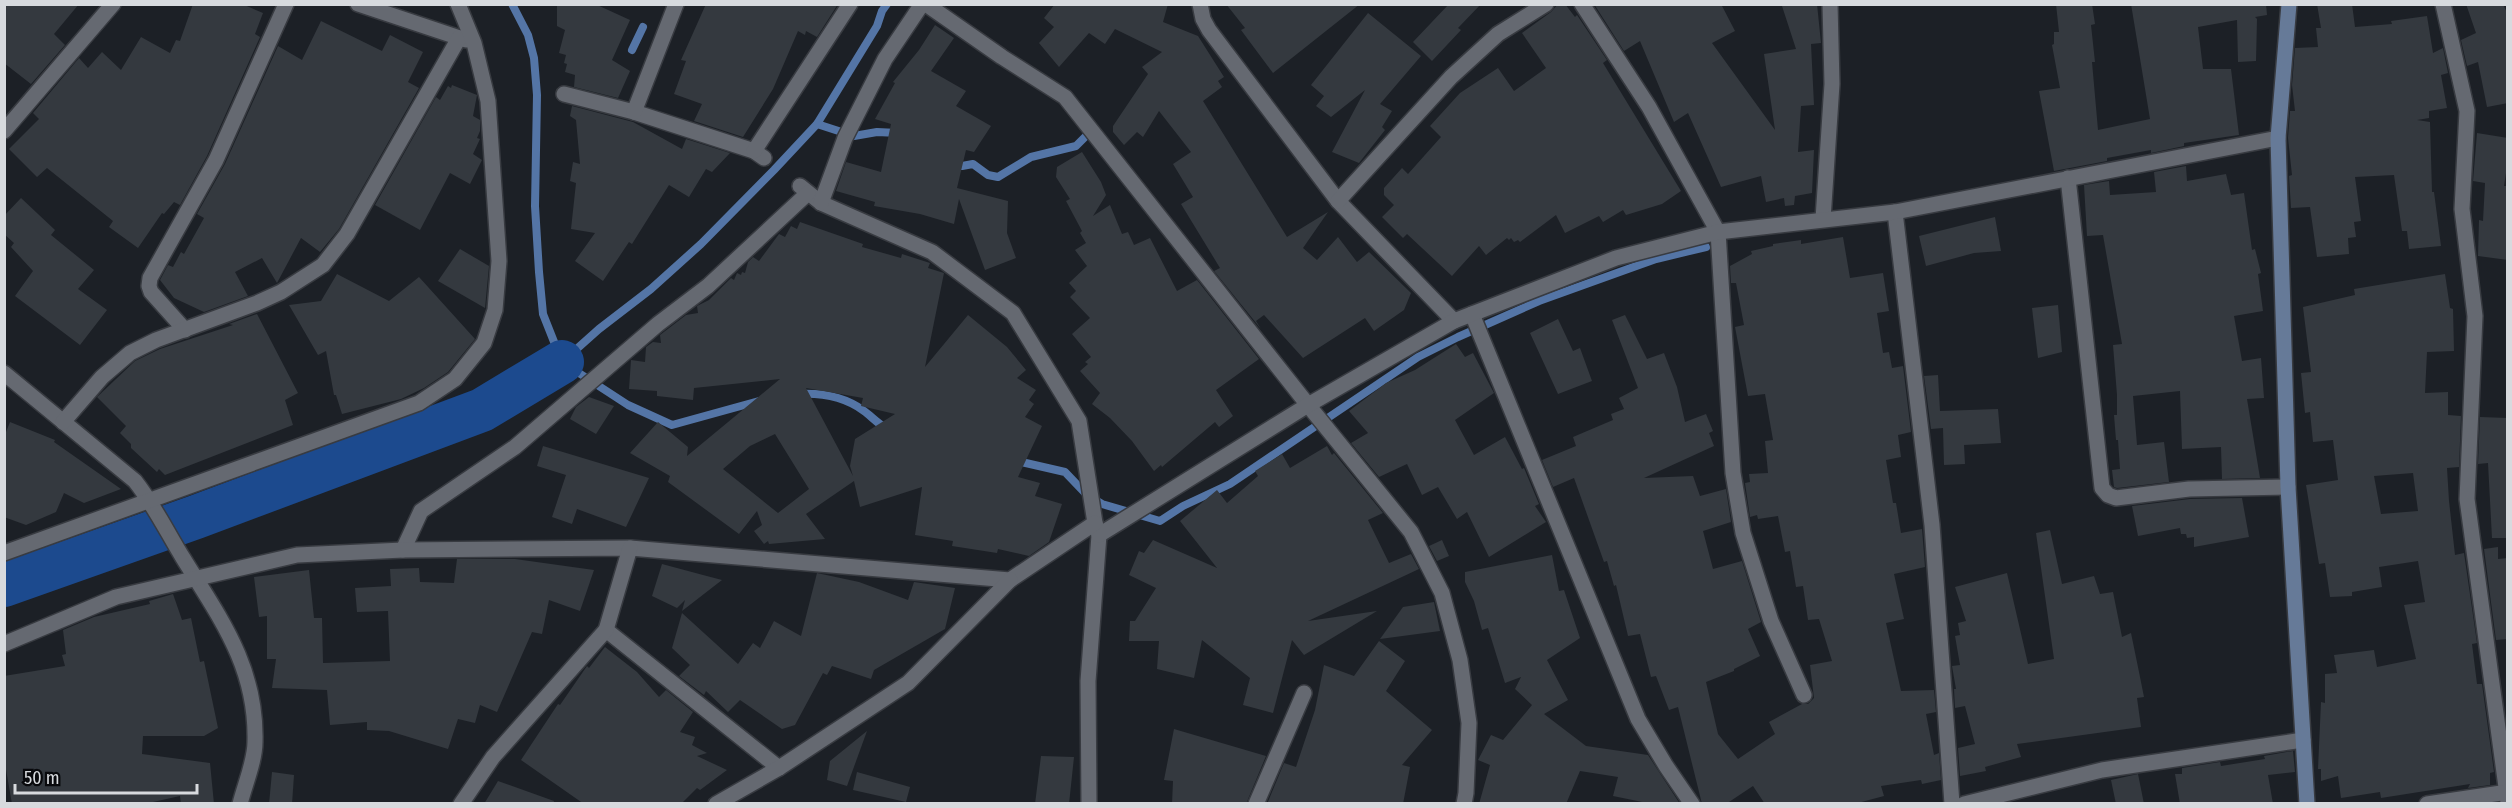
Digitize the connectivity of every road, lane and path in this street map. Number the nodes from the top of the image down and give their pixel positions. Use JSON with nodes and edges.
{"nodes":[{"id":1,"x":113,"y":4,"type":"edge"},
{"id":2,"x":286,"y":4,"type":"edge"},
{"id":3,"x":358,"y":4,"type":"edge"},
{"id":4,"x":458,"y":4,"type":"edge"},
{"id":5,"x":676,"y":4,"type":"edge"},
{"id":6,"x":850,"y":4,"type":"edge"},
{"id":7,"x":924,"y":4,"type":"edge"},
{"id":8,"x":1200,"y":4,"type":"edge"},
{"id":9,"x":1546,"y":4,"type":"edge"},
{"id":10,"x":1581,"y":4,"type":"edge"},
{"id":11,"x":1830,"y":4,"type":"edge"},
{"id":12,"x":2289,"y":4,"type":"edge"},
{"id":13,"x":2443,"y":4,"type":"edge"},
{"id":14,"x":459,"y":38,"type":"junction"},
{"id":15,"x":474,"y":43,"type":"junction"},
{"id":16,"x":564,"y":94,"type":"dead end"},
{"id":17,"x":634,"y":112,"type":"junction"},
{"id":18,"x":4,"y":131,"type":"edge"},
{"id":19,"x":2278,"y":138,"type":"junction"},
{"id":20,"x":2068,"y":178,"type":"junction"},
{"id":21,"x":1338,"y":201,"type":"junction"},
{"id":22,"x":821,"y":203,"type":"junction"},
{"id":23,"x":1895,"y":212,"type":"junction"},
{"id":24,"x":1823,"y":219,"type":"junction"},
{"id":25,"x":1718,"y":232,"type":"junction"},
{"id":26,"x":1472,"y":314,"type":"junction"},
{"id":27,"x":1454,"y":321,"type":"junction"},
{"id":28,"x":184,"y":330,"type":"junction"},
{"id":29,"x":4,"y":373,"type":"edge"},
{"id":30,"x":1308,"y":405,"type":"junction"},
{"id":31,"x":63,"y":422,"type":"junction"},
{"id":32,"x":2288,"y":487,"type":"junction"},
{"id":33,"x":151,"y":500,"type":"junction"},
{"id":34,"x":1097,"y":529,"type":"junction"},
{"id":35,"x":630,"y":548,"type":"junction"},
{"id":36,"x":403,"y":550,"type":"junction"},
{"id":37,"x":4,"y":553,"type":"edge"},
{"id":38,"x":197,"y":577,"type":"junction"},
{"id":39,"x":1010,"y":580,"type":"junction"},
{"id":40,"x":606,"y":630,"type":"junction"},
{"id":41,"x":4,"y":644,"type":"edge"},
{"id":42,"x":1304,"y":693,"type":"dead end"},
{"id":43,"x":1804,"y":695,"type":"dead end"},
{"id":44,"x":2303,"y":740,"type":"junction"},
{"id":45,"x":779,"y":768,"type":"junction"},
{"id":46,"x":2507,"y":795,"type":"edge"},
{"id":47,"x":240,"y":804,"type":"edge"},
{"id":48,"x":461,"y":804,"type":"edge"},
{"id":49,"x":716,"y":804,"type":"edge"},
{"id":50,"x":1089,"y":804,"type":"edge"},
{"id":51,"x":1256,"y":804,"type":"edge"},
{"id":52,"x":1464,"y":804,"type":"edge"},
{"id":53,"x":1692,"y":804,"type":"edge"},
{"id":54,"x":1952,"y":804,"type":"edge"},
{"id":55,"x":1964,"y":804,"type":"edge"},
{"id":56,"x":2307,"y":804,"type":"edge"},
{"id":57,"x":2427,"y":804,"type":"edge"}],
"edges":[{"from":1,"to":18,"type":"street"},
{"from":2,"to":28,"type":"street"},
{"from":3,"to":14,"type":"street"},
{"from":4,"to":15,"type":"street"},
{"from":5,"to":17,"type":"street"},
{"from":6,"to":17,"type":"street"},
{"from":7,"to":22,"type":"street"},
{"from":7,"to":30,"type":"street"},
{"from":8,"to":21,"type":"street"},
{"from":9,"to":21,"type":"street"},
{"from":10,"to":25,"type":"street"},
{"from":11,"to":24,"type":"street"},
{"from":12,"to":19,"type":"main road"},
{"from":13,"to":46,"type":"street"},
{"from":14,"to":15,"type":"street"},
{"from":14,"to":28,"type":"street"},
{"from":15,"to":33,"type":"street"},
{"from":16,"to":17,"type":"street"},
{"from":19,"to":20,"type":"street"},
{"from":19,"to":32,"type":"main road"},
{"from":20,"to":23,"type":"street"},
{"from":20,"to":32,"type":"street"},
{"from":21,"to":27,"type":"street"},
{"from":22,"to":34,"type":"street"},
{"from":22,"to":36,"type":"street"},
{"from":23,"to":24,"type":"street"},
{"from":23,"to":54,"type":"street"},
{"from":24,"to":25,"type":"street"},
{"from":25,"to":26,"type":"street"},
{"from":25,"to":43,"type":"street"},
{"from":26,"to":27,"type":"street"},
{"from":26,"to":53,"type":"street"},
{"from":27,"to":30,"type":"street"},
{"from":28,"to":31,"type":"street"},
{"from":29,"to":31,"type":"street"},
{"from":30,"to":34,"type":"street"},
{"from":30,"to":52,"type":"street"},
{"from":31,"to":33,"type":"street"},
{"from":32,"to":44,"type":"main road"},
{"from":33,"to":37,"type":"street"},
{"from":33,"to":38,"type":"street"},
{"from":34,"to":39,"type":"street"},
{"from":34,"to":50,"type":"street"},
{"from":35,"to":36,"type":"street"},
{"from":35,"to":39,"type":"street"},
{"from":35,"to":40,"type":"street"},
{"from":36,"to":38,"type":"street"},
{"from":38,"to":41,"type":"street"},
{"from":38,"to":47,"type":"street"},
{"from":39,"to":45,"type":"street"},
{"from":40,"to":45,"type":"street"},
{"from":40,"to":48,"type":"street"},
{"from":42,"to":51,"type":"street"},
{"from":44,"to":55,"type":"street"},
{"from":44,"to":56,"type":"main road"},
{"from":45,"to":49,"type":"street"},
{"from":46,"to":57,"type":"street"}]}
